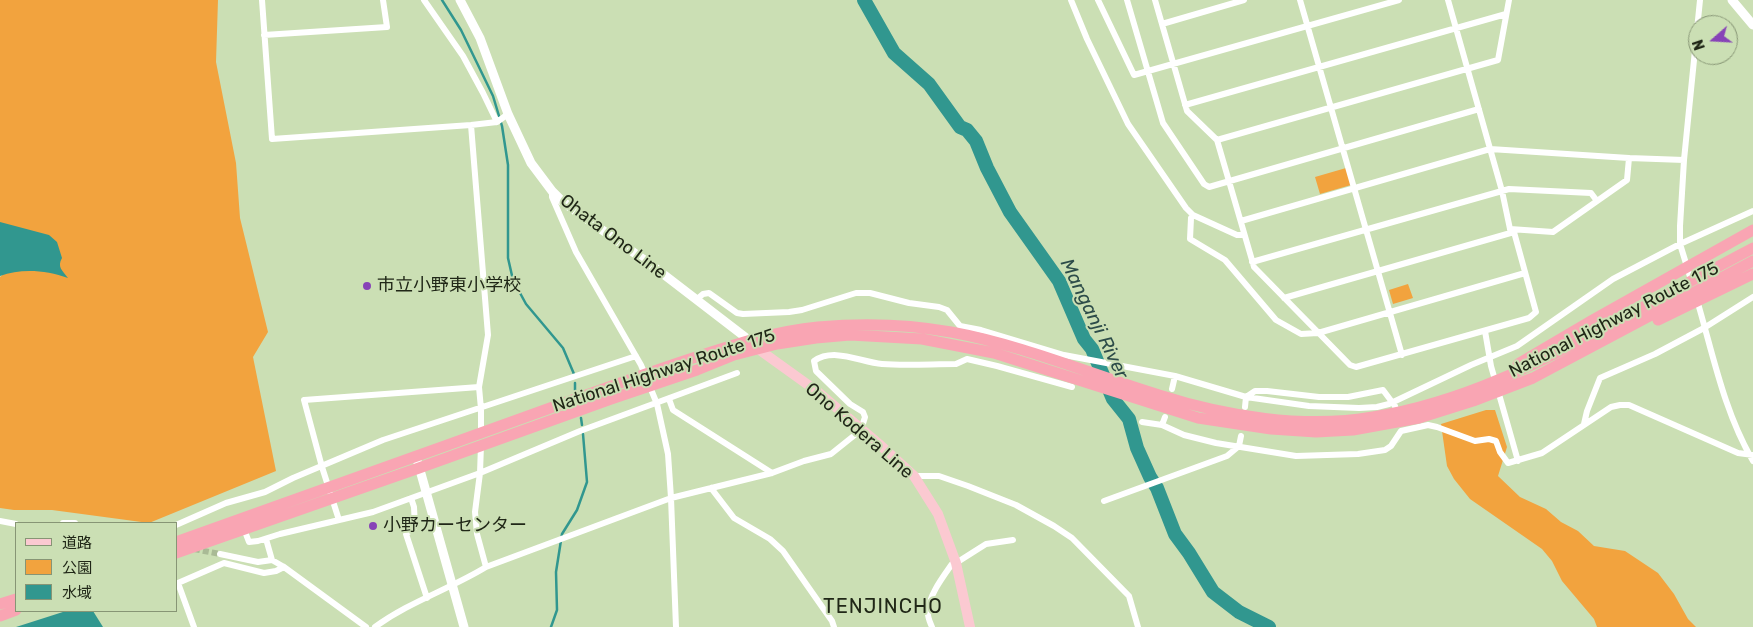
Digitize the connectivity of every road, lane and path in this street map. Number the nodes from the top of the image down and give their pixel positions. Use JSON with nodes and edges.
{"nodes":[{"id":1,"x":262,"y":0,"type":"edge"},
{"id":2,"x":383,"y":0,"type":"edge"},
{"id":3,"x":424,"y":0,"type":"edge"},
{"id":4,"x":460,"y":0,"type":"edge"},
{"id":5,"x":1071,"y":0,"type":"edge"},
{"id":6,"x":1098,"y":0,"type":"edge"},
{"id":7,"x":1127,"y":0,"type":"edge"},
{"id":8,"x":1155,"y":0,"type":"edge"},
{"id":9,"x":1244,"y":0,"type":"edge"},
{"id":10,"x":1300,"y":0,"type":"edge"},
{"id":11,"x":1399,"y":0,"type":"edge"},
{"id":12,"x":1448,"y":0,"type":"edge"},
{"id":13,"x":1509,"y":0,"type":"edge"},
{"id":14,"x":1700,"y":0,"type":"edge"},
{"id":15,"x":1732,"y":0,"type":"edge"},
{"id":16,"x":1506,"y":14,"type":"junction"},
{"id":17,"x":1162,"y":24,"type":"junction"},
{"id":18,"x":1753,"y":25,"type":"edge"},
{"id":19,"x":1308,"y":26,"type":"junction"},
{"id":20,"x":1456,"y":28,"type":"junction"},
{"id":21,"x":264,"y":35,"type":"junction"},
{"id":22,"x":1173,"y":65,"type":"junction"},
{"id":23,"x":1320,"y":67,"type":"junction"},
{"id":24,"x":1467,"y":69,"type":"junction"},
{"id":25,"x":1148,"y":72,"type":"junction"},
{"id":26,"x":1185,"y":105,"type":"junction"},
{"id":27,"x":1331,"y":108,"type":"junction"},
{"id":28,"x":1479,"y":109,"type":"junction"},
{"id":29,"x":508,"y":114,"type":"junction"},
{"id":30,"x":496,"y":122,"type":"junction"},
{"id":31,"x":471,"y":125,"type":"junction"},
{"id":32,"x":1217,"y":140,"type":"junction"},
{"id":33,"x":1343,"y":148,"type":"junction"},
{"id":34,"x":1490,"y":149,"type":"junction"},
{"id":35,"x":1629,"y":158,"type":"junction"},
{"id":36,"x":1684,"y":160,"type":"junction"},
{"id":37,"x":1229,"y":181,"type":"junction"},
{"id":38,"x":1354,"y":188,"type":"junction"},
{"id":39,"x":552,"y":191,"type":"junction"},
{"id":40,"x":1502,"y":191,"type":"junction"},
{"id":41,"x":1597,"y":200,"type":"junction"},
{"id":42,"x":1753,"y":211,"type":"edge"},
{"id":43,"x":1192,"y":215,"type":"junction"},
{"id":44,"x":1240,"y":221,"type":"junction"},
{"id":45,"x":1366,"y":230,"type":"junction"},
{"id":46,"x":1753,"y":230,"type":"edge"},
{"id":47,"x":1512,"y":231,"type":"junction"},
{"id":48,"x":1244,"y":234,"type":"junction"},
{"id":49,"x":1680,"y":244,"type":"junction"},
{"id":50,"x":1753,"y":248,"type":"edge"},
{"id":51,"x":1753,"y":261,"type":"edge"},
{"id":52,"x":1252,"y":262,"type":"junction"},
{"id":53,"x":1378,"y":271,"type":"junction"},
{"id":54,"x":1525,"y":274,"type":"junction"},
{"id":55,"x":1753,"y":274,"type":"edge"},
{"id":56,"x":1753,"y":297,"type":"edge"},
{"id":57,"x":1284,"y":298,"type":"junction"},
{"id":58,"x":696,"y":300,"type":"junction"},
{"id":59,"x":1390,"y":312,"type":"junction"},
{"id":60,"x":1704,"y":328,"type":"junction"},
{"id":61,"x":1485,"y":331,"type":"junction"},
{"id":62,"x":1318,"y":333,"type":"junction"},
{"id":63,"x":952,"y":338,"type":"junction"},
{"id":64,"x":753,"y":344,"type":"junction"},
{"id":65,"x":1402,"y":354,"type":"junction"},
{"id":66,"x":636,"y":356,"type":"junction"},
{"id":67,"x":1489,"y":357,"type":"junction"},
{"id":68,"x":737,"y":373,"type":"dead end"},
{"id":69,"x":1175,"y":376,"type":"junction"},
{"id":70,"x":1485,"y":386,"type":"junction"},
{"id":71,"x":479,"y":387,"type":"junction"},
{"id":72,"x":1072,"y":388,"type":"dead end"},
{"id":73,"x":1510,"y":388,"type":"junction"},
{"id":74,"x":1172,"y":390,"type":"dead end"},
{"id":75,"x":1472,"y":396,"type":"junction"},
{"id":76,"x":1246,"y":397,"type":"junction"},
{"id":77,"x":669,"y":399,"type":"junction"},
{"id":78,"x":655,"y":401,"type":"junction"},
{"id":79,"x":1245,"y":407,"type":"dead end"},
{"id":80,"x":481,"y":409,"type":"junction"},
{"id":81,"x":1164,"y":417,"type":"dead end"},
{"id":82,"x":1394,"y":418,"type":"junction"},
{"id":83,"x":1142,"y":422,"type":"dead end"},
{"id":84,"x":1584,"y":424,"type":"junction"},
{"id":85,"x":1162,"y":425,"type":"junction"},
{"id":86,"x":861,"y":430,"type":"junction"},
{"id":87,"x":1241,"y":436,"type":"dead end"},
{"id":88,"x":1239,"y":446,"type":"junction"},
{"id":89,"x":415,"y":456,"type":"junction"},
{"id":90,"x":1752,"y":457,"type":"edge"},
{"id":91,"x":1518,"y":461,"type":"junction"},
{"id":92,"x":419,"y":468,"type":"junction"},
{"id":93,"x":323,"y":470,"type":"junction"},
{"id":94,"x":480,"y":473,"type":"junction"},
{"id":95,"x":772,"y":474,"type":"junction"},
{"id":96,"x":914,"y":476,"type":"junction"},
{"id":97,"x":711,"y":488,"type":"junction"},
{"id":98,"x":414,"y":497,"type":"junction"},
{"id":99,"x":671,"y":498,"type":"junction"},
{"id":100,"x":1104,"y":501,"type":"dead end"},
{"id":101,"x":339,"y":520,"type":"junction"},
{"id":102,"x":0,"y":521,"type":"edge"},
{"id":103,"x":15,"y":524,"type":"edge"},
{"id":104,"x":178,"y":524,"type":"edge"},
{"id":105,"x":244,"y":529,"type":"junction"},
{"id":106,"x":266,"y":539,"type":"junction"},
{"id":107,"x":1013,"y":540,"type":"dead end"},
{"id":108,"x":178,"y":541,"type":"edge"},
{"id":109,"x":178,"y":551,"type":"edge"},
{"id":110,"x":220,"y":554,"type":"tunnel mouth"},
{"id":111,"x":272,"y":560,"type":"junction"},
{"id":112,"x":956,"y":563,"type":"junction"},
{"id":113,"x":284,"y":567,"type":"junction"},
{"id":114,"x":486,"y":567,"type":"junction"},
{"id":115,"x":453,"y":586,"type":"junction"},
{"id":116,"x":15,"y":598,"type":"edge"},
{"id":117,"x":427,"y":598,"type":"junction"},
{"id":118,"x":0,"y":604,"type":"edge"},
{"id":119,"x":15,"y":610,"type":"edge"},
{"id":120,"x":0,"y":616,"type":"edge"},
{"id":121,"x":194,"y":627,"type":"edge"},
{"id":122,"x":366,"y":627,"type":"edge"},
{"id":123,"x":375,"y":627,"type":"edge"},
{"id":124,"x":464,"y":627,"type":"edge"},
{"id":125,"x":676,"y":627,"type":"edge"},
{"id":126,"x":834,"y":627,"type":"edge"},
{"id":127,"x":932,"y":627,"type":"edge"},
{"id":128,"x":970,"y":627,"type":"edge"},
{"id":129,"x":1138,"y":627,"type":"edge"}],
"edges":[{"from":1,"to":21,"type":"street"},
{"from":2,"to":21,"type":"street"},
{"from":3,"to":30,"type":"street"},
{"from":4,"to":29,"type":"main road","name":"Ohata Ono Line"},
{"from":5,"to":43,"type":"street"},
{"from":6,"to":25,"type":"street"},
{"from":7,"to":25,"type":"street"},
{"from":8,"to":17,"type":"street"},
{"from":9,"to":17,"type":"street"},
{"from":10,"to":19,"type":"street"},
{"from":11,"to":19,"type":"street"},
{"from":12,"to":20,"type":"street"},
{"from":13,"to":16,"type":"street"},
{"from":14,"to":36,"type":"street"},
{"from":15,"to":18,"type":"main road"},
{"from":16,"to":20,"type":"street"},
{"from":16,"to":24,"type":"street"},
{"from":17,"to":22,"type":"street"},
{"from":19,"to":22,"type":"street"},
{"from":19,"to":23,"type":"street"},
{"from":20,"to":23,"type":"street"},
{"from":20,"to":24,"type":"street"},
{"from":21,"to":31,"type":"street"},
{"from":22,"to":25,"type":"street"},
{"from":22,"to":26,"type":"street"},
{"from":23,"to":26,"type":"street"},
{"from":23,"to":27,"type":"street"},
{"from":24,"to":27,"type":"street"},
{"from":24,"to":28,"type":"street"},
{"from":25,"to":37,"type":"street"},
{"from":26,"to":32,"type":"street"},
{"from":27,"to":32,"type":"street"},
{"from":27,"to":33,"type":"street"},
{"from":28,"to":33,"type":"street"},
{"from":28,"to":34,"type":"street"},
{"from":29,"to":30,"type":"street"},
{"from":29,"to":39,"type":"main road","name":"Ohata Ono Line"},
{"from":30,"to":31,"type":"street"},
{"from":31,"to":71,"type":"street"},
{"from":32,"to":37,"type":"street"},
{"from":33,"to":37,"type":"street"},
{"from":33,"to":38,"type":"street"},
{"from":34,"to":35,"type":"street"},
{"from":34,"to":38,"type":"street"},
{"from":34,"to":40,"type":"street"},
{"from":35,"to":36,"type":"street"},
{"from":35,"to":41,"type":"street"},
{"from":36,"to":49,"type":"street"},
{"from":37,"to":44,"type":"street"},
{"from":38,"to":44,"type":"street"},
{"from":38,"to":45,"type":"street"},
{"from":39,"to":58,"type":"main road","name":"Ohata Ono Line"},
{"from":39,"to":66,"type":"street"},
{"from":40,"to":41,"type":"street"},
{"from":40,"to":45,"type":"street"},
{"from":40,"to":47,"type":"street"},
{"from":41,"to":47,"type":"street"},
{"from":42,"to":49,"type":"street"},
{"from":43,"to":48,"type":"street"},
{"from":43,"to":62,"type":"street"},
{"from":44,"to":48,"type":"street"},
{"from":45,"to":52,"type":"street"},
{"from":45,"to":53,"type":"street"},
{"from":46,"to":70,"type":"highway"},
{"from":47,"to":53,"type":"street"},
{"from":47,"to":54,"type":"street"},
{"from":48,"to":52,"type":"street"},
{"from":49,"to":60,"type":"street"},
{"from":49,"to":67,"type":"street"},
{"from":50,"to":70,"type":"highway","name":"National Highway Route 175"},
{"from":51,"to":73,"type":"highway","name":"National Highway Route 175"},
{"from":52,"to":57,"type":"street"},
{"from":53,"to":57,"type":"street"},
{"from":53,"to":59,"type":"street"},
{"from":54,"to":59,"type":"street"},
{"from":54,"to":61,"type":"street"},
{"from":55,"to":73,"type":"highway"},
{"from":56,"to":60,"type":"street"},
{"from":57,"to":62,"type":"street"},
{"from":58,"to":64,"type":"main road","name":"Ohata Ono Line"},
{"from":58,"to":69,"type":"street"},
{"from":59,"to":62,"type":"street"},
{"from":59,"to":65,"type":"street"},
{"from":60,"to":84,"type":"street"},
{"from":60,"to":90,"type":"street"},
{"from":61,"to":65,"type":"street"},
{"from":61,"to":67,"type":"street"},
{"from":62,"to":65,"type":"street"},
{"from":63,"to":64,"type":"highway","name":"National Highway Route 175"},
{"from":63,"to":82,"type":"highway","name":"National Highway Route 175"},
{"from":63,"to":82,"type":"highway","name":"National Highway Route 175"},
{"from":64,"to":86,"type":"main road","name":"Ono Kodera Line"},
{"from":64,"to":89,"type":"highway","name":"National Highway Route 175"},
{"from":64,"to":92,"type":"highway","name":"National Highway Route 175"},
{"from":66,"to":78,"type":"street"},
{"from":66,"to":80,"type":"street"},
{"from":67,"to":82,"type":"street"},
{"from":67,"to":91,"type":"street"},
{"from":68,"to":77,"type":"street"},
{"from":69,"to":74,"type":"street"},
{"from":69,"to":76,"type":"street"},
{"from":70,"to":75,"type":"highway","name":"National Highway Route 175"},
{"from":71,"to":80,"type":"street"},
{"from":71,"to":93,"type":"street"},
{"from":72,"to":86,"type":"street"},
{"from":73,"to":75,"type":"highway","name":"National Highway Route 175"},
{"from":75,"to":82,"type":"highway","name":"National Highway Route 175"},
{"from":76,"to":79,"type":"street"},
{"from":76,"to":82,"type":"street"},
{"from":76,"to":82,"type":"street"},
{"from":77,"to":78,"type":"street"},
{"from":77,"to":95,"type":"street"},
{"from":78,"to":94,"type":"street"},
{"from":78,"to":99,"type":"street"},
{"from":80,"to":93,"type":"street"},
{"from":80,"to":94,"type":"street"},
{"from":81,"to":85,"type":"street"},
{"from":82,"to":88,"type":"street"},
{"from":82,"to":91,"type":"street"},
{"from":83,"to":85,"type":"street"},
{"from":84,"to":90,"type":"street"},
{"from":84,"to":91,"type":"street"},
{"from":85,"to":88,"type":"street"},
{"from":86,"to":95,"type":"street"},
{"from":86,"to":96,"type":"main road","name":"Ono Kodera Line"},
{"from":87,"to":88,"type":"street"},
{"from":88,"to":100,"type":"street"},
{"from":89,"to":92,"type":"main road"},
{"from":89,"to":108,"type":"highway","name":"National Highway Route 175"},
{"from":92,"to":105,"type":"highway","name":"National Highway Route 175"},
{"from":92,"to":115,"type":"main road"},
{"from":93,"to":101,"type":"street"},
{"from":93,"to":104,"type":"street"},
{"from":94,"to":98,"type":"street"},
{"from":94,"to":114,"type":"street"},
{"from":95,"to":97,"type":"street"},
{"from":96,"to":112,"type":"main road","name":"Ono Kodera Line"},
{"from":96,"to":129,"type":"street"},
{"from":97,"to":99,"type":"street"},
{"from":97,"to":126,"type":"street"},
{"from":98,"to":101,"type":"street"},
{"from":98,"to":117,"type":"street"},
{"from":99,"to":114,"type":"street"},
{"from":99,"to":125,"type":"street"},
{"from":101,"to":106,"type":"street"},
{"from":102,"to":103,"type":"street"},
{"from":105,"to":106,"type":"street"},
{"from":105,"to":109,"type":"highway","name":"National Highway Route 175"},
{"from":106,"to":111,"type":"street"},
{"from":107,"to":112,"type":"street"},
{"from":110,"to":111,"type":"street"},
{"from":111,"to":113,"type":"street"},
{"from":112,"to":127,"type":"street"},
{"from":112,"to":128,"type":"main road","name":"Ono Kodera Line"},
{"from":113,"to":121,"type":"street"},
{"from":113,"to":122,"type":"street"},
{"from":114,"to":115,"type":"street"},
{"from":115,"to":117,"type":"street"},
{"from":115,"to":124,"type":"main road"},
{"from":116,"to":118,"type":"highway"},
{"from":117,"to":123,"type":"street"},
{"from":119,"to":120,"type":"highway"}]}
